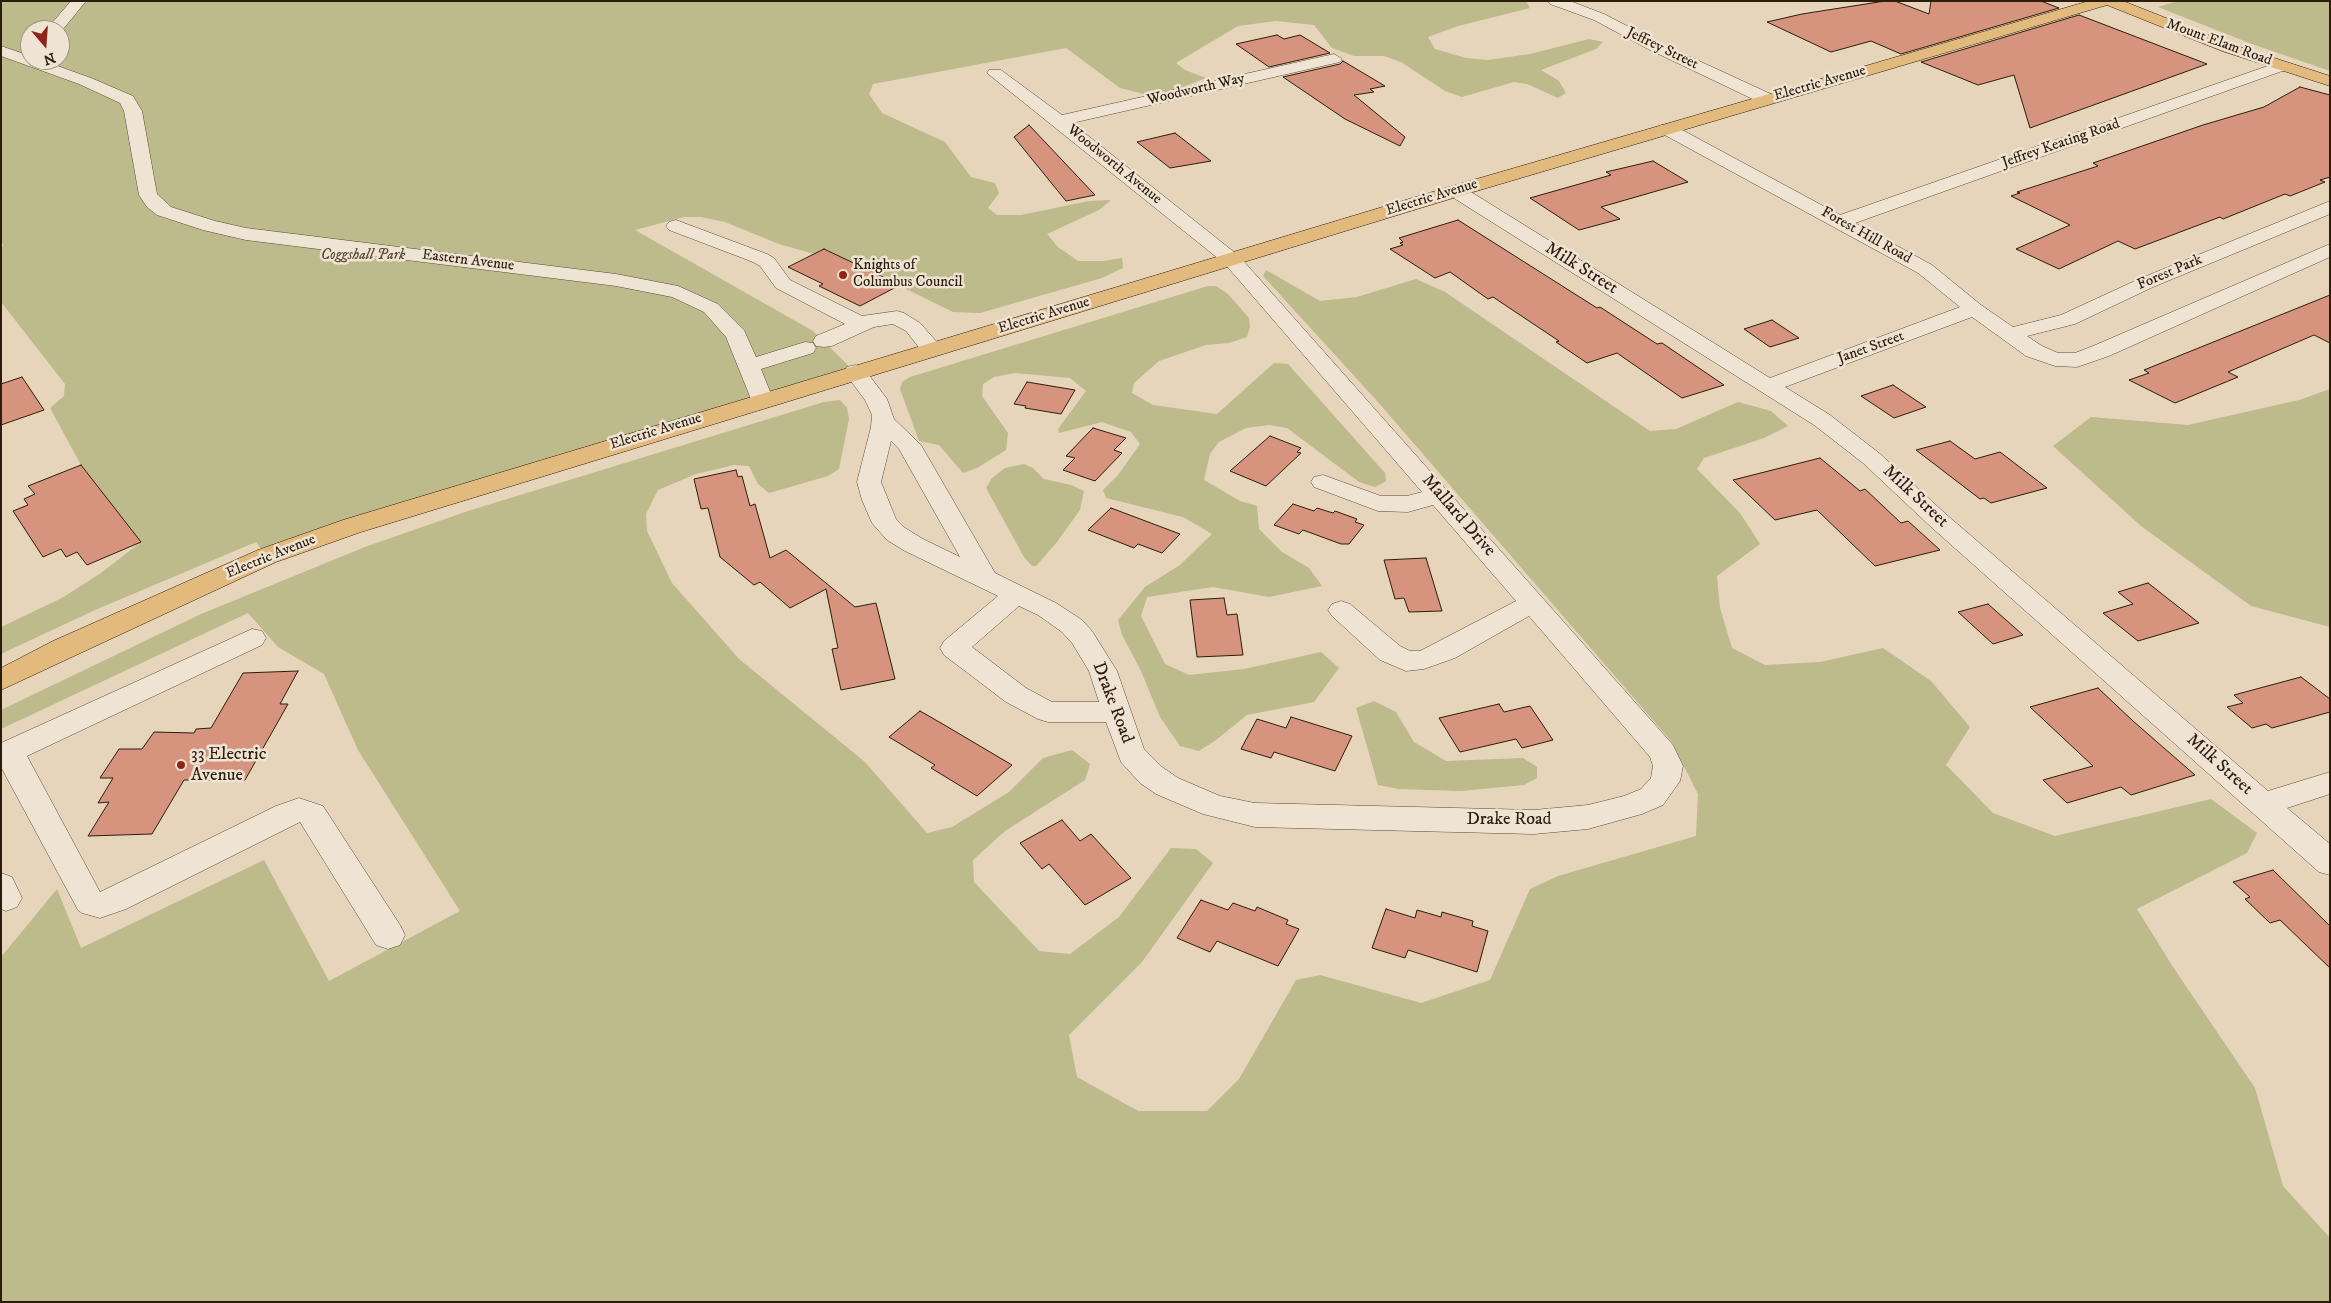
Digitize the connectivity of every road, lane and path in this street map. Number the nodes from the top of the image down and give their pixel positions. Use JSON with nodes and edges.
{"nodes":[{"id":1,"x":79,"y":1,"type":"edge"},
{"id":2,"x":1555,"y":1,"type":"edge"},
{"id":3,"x":2107,"y":1,"type":"edge"},
{"id":4,"x":63,"y":20,"type":"edge"},
{"id":5,"x":16,"y":53,"type":"edge"},
{"id":6,"x":1334,"y":60,"type":"dead end"},
{"id":7,"x":2282,"y":66,"type":"junction"},
{"id":8,"x":995,"y":73,"type":"dead end"},
{"id":9,"x":2330,"y":80,"type":"edge"},
{"id":10,"x":1767,"y":99,"type":"junction"},
{"id":11,"x":1059,"y":121,"type":"junction"},
{"id":12,"x":1667,"y":130,"type":"junction"},
{"id":13,"x":1456,"y":191,"type":"junction"},
{"id":14,"x":2330,"y":207,"type":"edge"},
{"id":15,"x":1839,"y":222,"type":"junction"},
{"id":16,"x":676,"y":226,"type":"dead end"},
{"id":17,"x":2330,"y":250,"type":"edge"},
{"id":18,"x":1232,"y":260,"type":"junction"},
{"id":19,"x":1974,"y":309,"type":"junction"},
{"id":20,"x":861,"y":324,"type":"junction"},
{"id":21,"x":2009,"y":334,"type":"junction"},
{"id":22,"x":932,"y":349,"type":"junction"},
{"id":23,"x":749,"y":366,"type":"junction"},
{"id":24,"x":855,"y":372,"type":"junction"},
{"id":25,"x":1768,"y":386,"type":"junction"},
{"id":26,"x":762,"y":399,"type":"junction"},
{"id":27,"x":884,"y":422,"type":"junction"},
{"id":28,"x":1323,"y":482,"type":"dead end"},
{"id":29,"x":1440,"y":495,"type":"junction"},
{"id":30,"x":985,"y":579,"type":"junction"},
{"id":31,"x":1017,"y":594,"type":"junction"},
{"id":32,"x":1533,"y":603,"type":"junction"},
{"id":33,"x":1341,"y":610,"type":"dead end"},
{"id":34,"x":252,"y":638,"type":"dead end"},
{"id":35,"x":1,"y":680,"type":"edge"},
{"id":36,"x":1116,"y":712,"type":"junction"},
{"id":37,"x":6,"y":754,"type":"edge"},
{"id":38,"x":1665,"y":781,"type":"joint"},
{"id":39,"x":2330,"y":783,"type":"edge"},
{"id":40,"x":2263,"y":804,"type":"junction"},
{"id":41,"x":2330,"y":863,"type":"edge"},
{"id":42,"x":388,"y":935,"type":"dead end"}],
"edges":[{"from":1,"to":4,"type":"street"},
{"from":2,"to":10,"type":"street","name":"Jeffrey Street"},
{"from":3,"to":7,"type":"main road","name":"Mount Elam Road"},
{"from":3,"to":10,"type":"main road","name":"Electric Avenue"},
{"from":5,"to":23,"type":"street","name":"Eastern Avenue"},
{"from":6,"to":11,"type":"street","name":"Woodworth Way"},
{"from":7,"to":9,"type":"main road","name":"Mount Elam Road"},
{"from":7,"to":15,"type":"street","name":"Jeffrey Keating Road"},
{"from":8,"to":11,"type":"street","name":"Woodworth Avenue"},
{"from":10,"to":12,"type":"main road","name":"Electric Avenue"},
{"from":11,"to":18,"type":"street","name":"Woodworth Avenue"},
{"from":12,"to":13,"type":"main road","name":"Electric Avenue"},
{"from":12,"to":15,"type":"street","name":"Forest Hill Road"},
{"from":13,"to":18,"type":"main road","name":"Electric Avenue"},
{"from":13,"to":25,"type":"street","name":"Milk Street"},
{"from":14,"to":21,"type":"street","name":"Forest Park"},
{"from":15,"to":19,"type":"street","name":"Forest Hill Road"},
{"from":16,"to":20,"type":"street"},
{"from":17,"to":21,"type":"street","name":"Forest Hill Road"},
{"from":18,"to":22,"type":"main road","name":"Electric Avenue"},
{"from":18,"to":29,"type":"street","name":"Mallard Drive"},
{"from":19,"to":21,"type":"street","name":"Forest Hill Road"},
{"from":19,"to":25,"type":"street","name":"Janet Street"},
{"from":20,"to":22,"type":"street"},
{"from":20,"to":23,"type":"street"},
{"from":22,"to":24,"type":"main road","name":"Electric Avenue"},
{"from":23,"to":26,"type":"street","name":"Eastern Avenue"},
{"from":24,"to":26,"type":"main road","name":"Electric Avenue"},
{"from":24,"to":27,"type":"street"},
{"from":25,"to":40,"type":"street","name":"Milk Street"},
{"from":26,"to":35,"type":"main road","name":"Electric Avenue"},
{"from":27,"to":30,"type":"street"},
{"from":27,"to":30,"type":"street","name":"Drake Road"},
{"from":28,"to":29,"type":"street"},
{"from":29,"to":32,"type":"street","name":"Mallard Drive"},
{"from":30,"to":31,"type":"street","name":"Drake Road"},
{"from":31,"to":36,"type":"street","name":"Drake Road"},
{"from":31,"to":36,"type":"street"},
{"from":32,"to":33,"type":"street"},
{"from":32,"to":38,"type":"street","name":"Mallard Drive"},
{"from":34,"to":37,"type":"street"},
{"from":36,"to":38,"type":"street","name":"Drake Road"},
{"from":37,"to":42,"type":"street"},
{"from":39,"to":40,"type":"street"},
{"from":40,"to":41,"type":"street","name":"Milk Street"}]}
